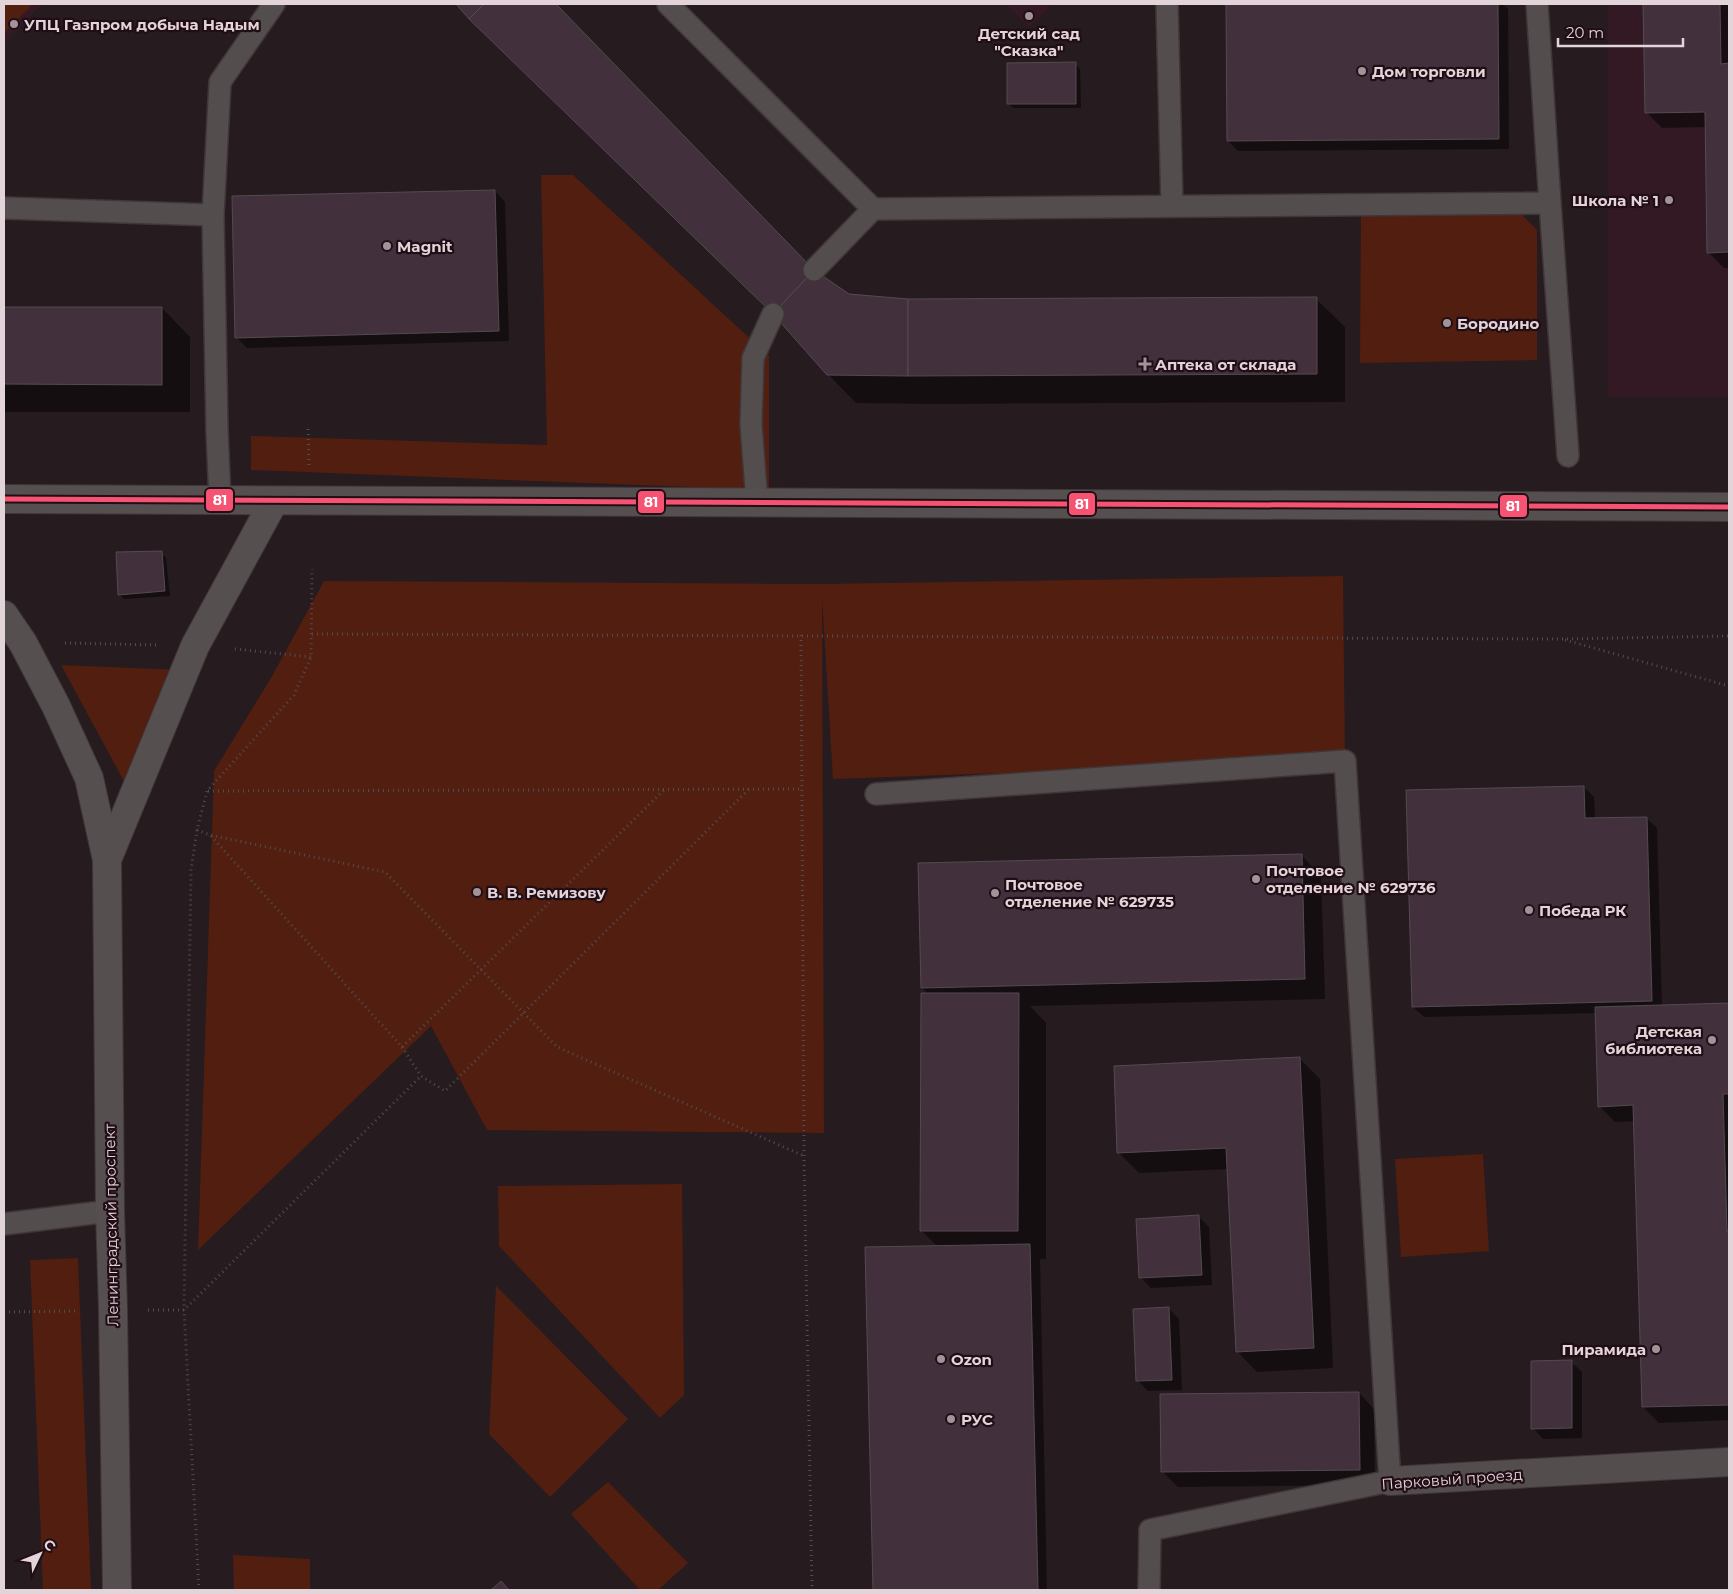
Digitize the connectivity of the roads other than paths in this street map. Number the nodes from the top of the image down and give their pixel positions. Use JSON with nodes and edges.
{"nodes":[{"id":1,"x":274,"y":4,"type":"edge"},
{"id":2,"x":668,"y":4,"type":"edge"},
{"id":3,"x":1167,"y":4,"type":"edge"},
{"id":4,"x":1537,"y":4,"type":"edge"},
{"id":5,"x":1550,"y":203,"type":"junction"},
{"id":6,"x":1172,"y":206,"type":"junction"},
{"id":7,"x":4,"y":208,"type":"edge"},
{"id":8,"x":873,"y":209,"type":"junction"},
{"id":9,"x":213,"y":215,"type":"junction"},
{"id":10,"x":814,"y":270,"type":"dead end"},
{"id":11,"x":772,"y":314,"type":"dead end"},
{"id":12,"x":1568,"y":456,"type":"dead end"},
{"id":13,"x":4,"y":500,"type":"edge"},
{"id":14,"x":220,"y":501,"type":"junction"},
{"id":15,"x":274,"y":501,"type":"junction"},
{"id":16,"x":757,"y":503,"type":"junction"},
{"id":17,"x":1729,"y":507,"type":"edge"},
{"id":18,"x":4,"y":615,"type":"edge"},
{"id":19,"x":876,"y":794,"type":"dead end"},
{"id":20,"x":107,"y":860,"type":"junction"},
{"id":21,"x":110,"y":1211,"type":"junction"},
{"id":22,"x":4,"y":1224,"type":"edge"},
{"id":23,"x":1729,"y":1462,"type":"edge"},
{"id":24,"x":1390,"y":1481,"type":"junction"},
{"id":25,"x":117,"y":1590,"type":"edge"},
{"id":26,"x":1149,"y":1590,"type":"edge"}],
"edges":[{"from":1,"to":9,"type":"lane"},
{"from":2,"to":8,"type":"lane"},
{"from":3,"to":6,"type":"lane"},
{"from":4,"to":5,"type":"lane"},
{"from":5,"to":6,"type":"lane"},
{"from":5,"to":12,"type":"lane"},
{"from":6,"to":8,"type":"lane"},
{"from":7,"to":9,"type":"lane"},
{"from":8,"to":10,"type":"lane"},
{"from":9,"to":14,"type":"lane"},
{"from":11,"to":16,"type":"lane"},
{"from":13,"to":14,"type":"street"},
{"from":14,"to":15,"type":"street"},
{"from":15,"to":16,"type":"street"},
{"from":15,"to":20,"type":"street"},
{"from":16,"to":17,"type":"street"},
{"from":18,"to":20,"type":"street"},
{"from":19,"to":24,"type":"lane"},
{"from":20,"to":21,"type":"street","name":"Ленинградский проспект"},
{"from":21,"to":22,"type":"lane"},
{"from":21,"to":25,"type":"street","name":"Ленинградский проспект"},
{"from":23,"to":24,"type":"street","name":"Парковый проезд"},
{"from":24,"to":26,"type":"lane","name":"Парковый проезд"}]}
